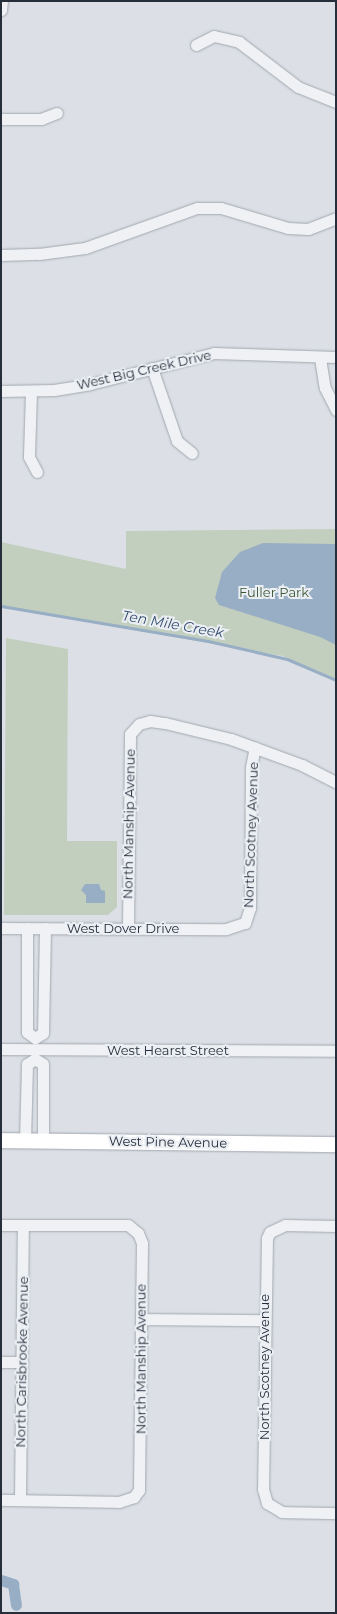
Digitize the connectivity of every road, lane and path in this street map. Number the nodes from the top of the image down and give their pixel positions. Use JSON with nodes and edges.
{"nodes":[{"id":1,"x":2,"y":1,"type":"edge"},
{"id":2,"x":1,"y":10,"type":"edge"},
{"id":3,"x":196,"y":45,"type":"dead end"},
{"id":4,"x":336,"y":102,"type":"edge"},
{"id":5,"x":57,"y":113,"type":"dead end"},
{"id":6,"x":1,"y":119,"type":"edge"},
{"id":7,"x":336,"y":218,"type":"edge"},
{"id":8,"x":1,"y":255,"type":"edge"},
{"id":9,"x":336,"y":357,"type":"edge"},
{"id":10,"x":320,"y":358,"type":"junction"},
{"id":11,"x":152,"y":368,"type":"junction"},
{"id":12,"x":1,"y":391,"type":"edge"},
{"id":13,"x":31,"y":392,"type":"junction"},
{"id":14,"x":336,"y":410,"type":"edge"},
{"id":15,"x":192,"y":453,"type":"dead end"},
{"id":16,"x":37,"y":472,"type":"dead end"},
{"id":17,"x":255,"y":747,"type":"junction"},
{"id":18,"x":336,"y":782,"type":"edge"},
{"id":19,"x":245,"y":923,"type":"joint"},
{"id":20,"x":1,"y":928,"type":"edge"},
{"id":21,"x":27,"y":928,"type":"junction"},
{"id":22,"x":45,"y":928,"type":"junction"},
{"id":23,"x":128,"y":928,"type":"junction"},
{"id":24,"x":35,"y":1038,"type":"junction"},
{"id":25,"x":1,"y":1049,"type":"edge"},
{"id":26,"x":336,"y":1051,"type":"edge"},
{"id":27,"x":35,"y":1054,"type":"junction"},
{"id":28,"x":1,"y":1140,"type":"edge"},
{"id":29,"x":25,"y":1140,"type":"junction"},
{"id":30,"x":43,"y":1141,"type":"junction"},
{"id":31,"x":336,"y":1144,"type":"edge"},
{"id":32,"x":1,"y":1224,"type":"edge"},
{"id":33,"x":23,"y":1225,"type":"junction"},
{"id":34,"x":336,"y":1226,"type":"edge"},
{"id":35,"x":141,"y":1319,"type":"junction"},
{"id":36,"x":265,"y":1320,"type":"junction"},
{"id":37,"x":1,"y":1362,"type":"edge"},
{"id":38,"x":22,"y":1362,"type":"junction"},
{"id":39,"x":1,"y":1500,"type":"edge"},
{"id":40,"x":20,"y":1500,"type":"junction"},
{"id":41,"x":336,"y":1513,"type":"edge"}],
"edges":[{"from":1,"to":2,"type":"street"},
{"from":3,"to":4,"type":"street"},
{"from":5,"to":6,"type":"street"},
{"from":7,"to":8,"type":"street"},
{"from":9,"to":10,"type":"street","name":"West Big Creek Drive"},
{"from":10,"to":11,"type":"street","name":"West Big Creek Drive"},
{"from":10,"to":14,"type":"street"},
{"from":11,"to":13,"type":"street","name":"West Big Creek Drive"},
{"from":11,"to":15,"type":"street"},
{"from":12,"to":13,"type":"street","name":"West Big Creek Drive"},
{"from":13,"to":16,"type":"street"},
{"from":17,"to":18,"type":"street"},
{"from":17,"to":19,"type":"street","name":"North Scotney Avenue"},
{"from":17,"to":23,"type":"street","name":"North Manship Avenue"},
{"from":19,"to":23,"type":"street","name":"West Dover Drive"},
{"from":20,"to":21,"type":"street","name":"West Dover Drive"},
{"from":21,"to":22,"type":"street","name":"West Dover Drive"},
{"from":21,"to":24,"type":"street"},
{"from":22,"to":23,"type":"street","name":"West Dover Drive"},
{"from":22,"to":24,"type":"street"},
{"from":24,"to":27,"type":"street"},
{"from":25,"to":27,"type":"street","name":"West Hearst Street"},
{"from":26,"to":27,"type":"street","name":"West Hearst Street"},
{"from":27,"to":29,"type":"street"},
{"from":27,"to":30,"type":"street"},
{"from":28,"to":29,"type":"street","name":"West Pine Avenue"},
{"from":29,"to":30,"type":"street","name":"West Pine Avenue"},
{"from":30,"to":31,"type":"street","name":"West Pine Avenue"},
{"from":32,"to":33,"type":"street"},
{"from":33,"to":35,"type":"street","name":"North Manship Avenue"},
{"from":33,"to":38,"type":"street","name":"North Carisbrooke Avenue"},
{"from":34,"to":36,"type":"street","name":"North Scotney Avenue"},
{"from":35,"to":36,"type":"street"},
{"from":35,"to":40,"type":"street","name":"North Manship Avenue"},
{"from":36,"to":41,"type":"street","name":"North Scotney Avenue"},
{"from":37,"to":38,"type":"street"},
{"from":38,"to":40,"type":"street","name":"North Carisbrooke Avenue"},
{"from":39,"to":40,"type":"street"}]}
